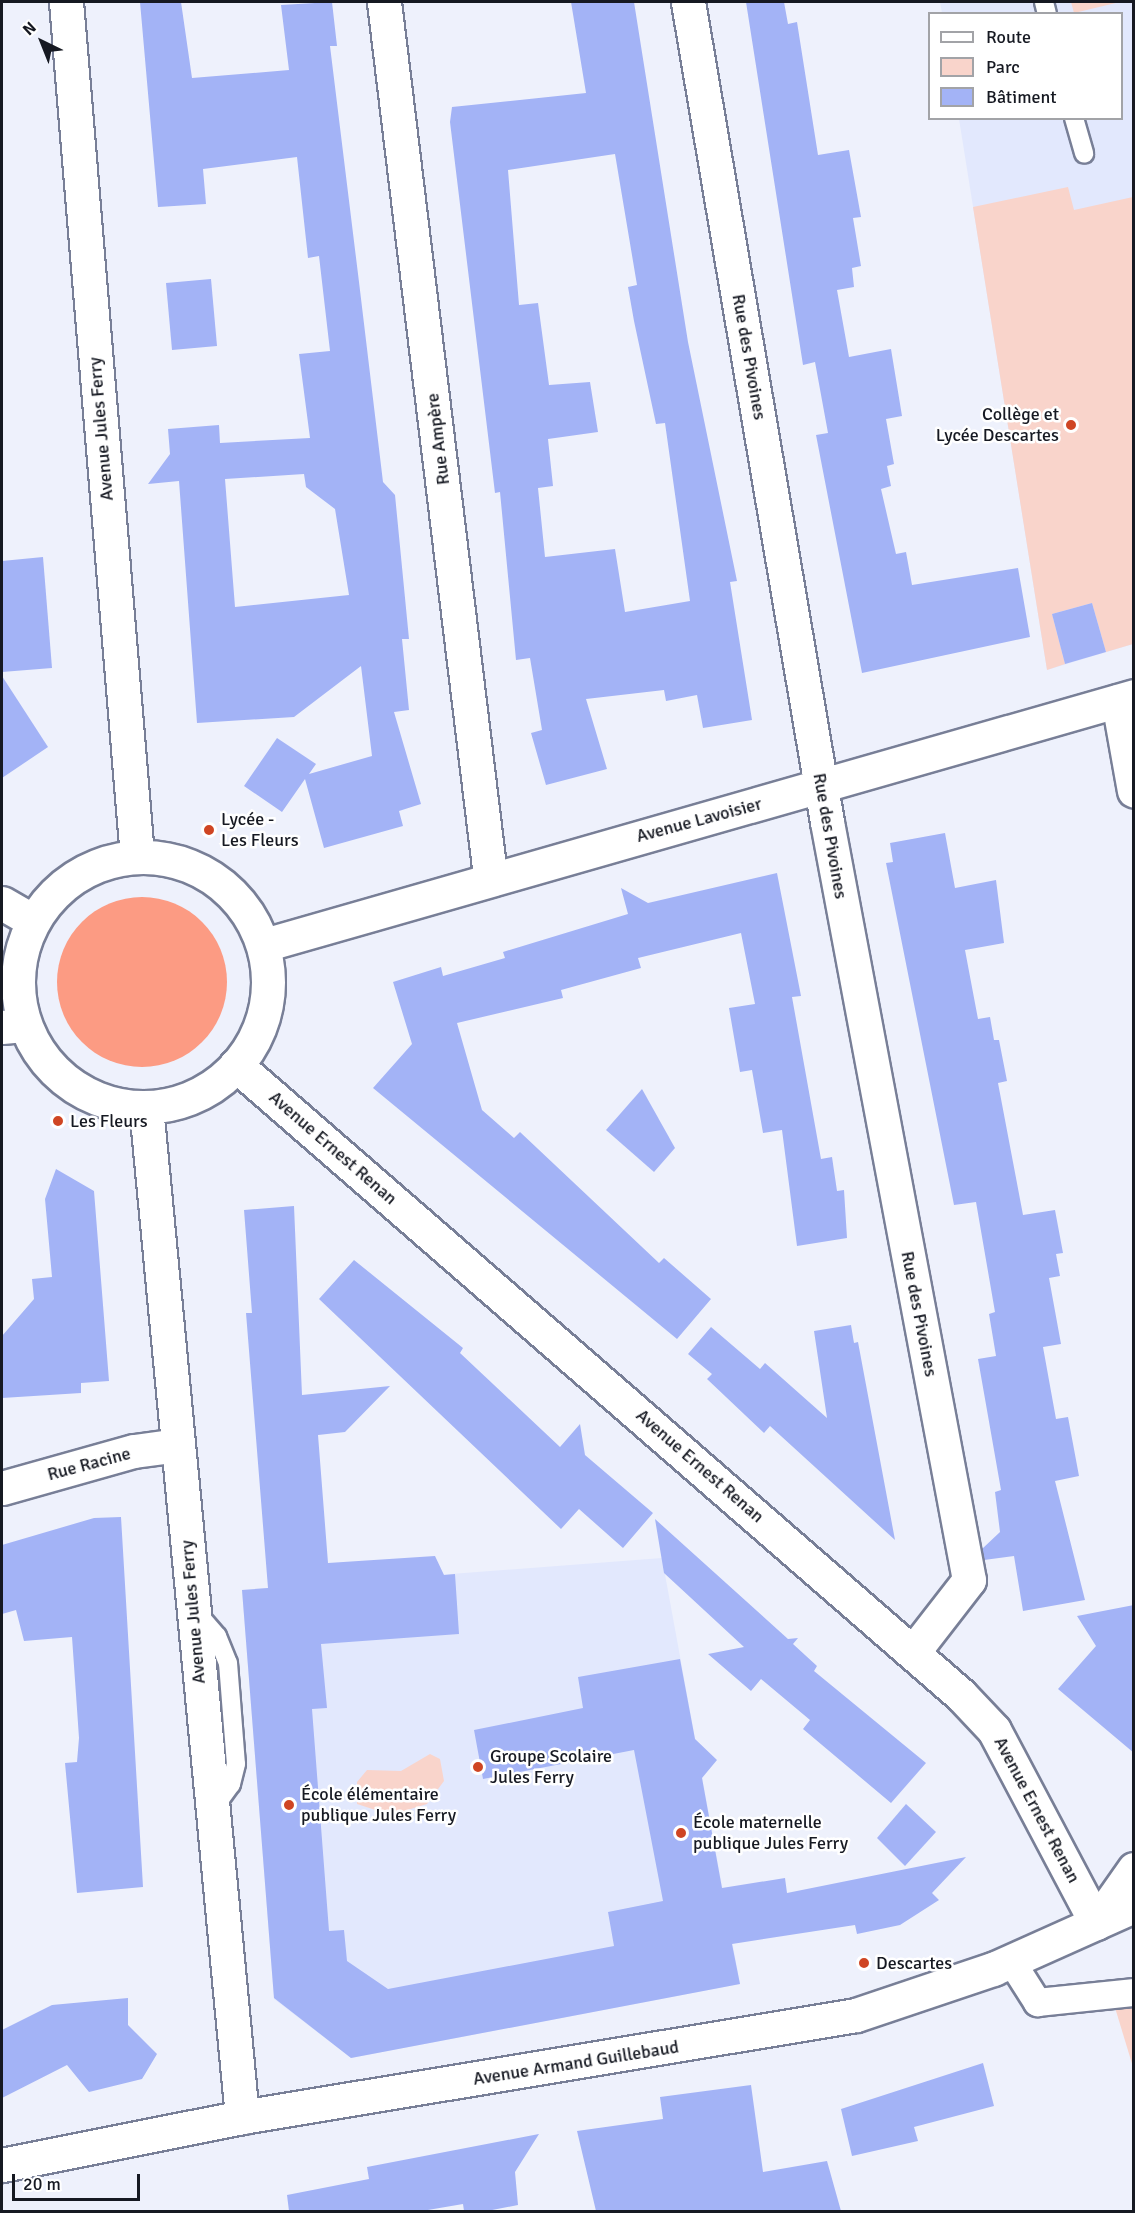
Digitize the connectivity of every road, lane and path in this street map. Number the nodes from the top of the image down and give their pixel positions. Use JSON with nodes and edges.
{"nodes":[{"id":1,"x":66,"y":2,"type":"edge"},
{"id":2,"x":384,"y":2,"type":"edge"},
{"id":3,"x":688,"y":2,"type":"edge"},
{"id":4,"x":1075,"y":120,"type":"edge"},
{"id":5,"x":1084,"y":154,"type":"dead end"},
{"id":6,"x":1126,"y":698,"type":"edge"},
{"id":7,"x":822,"y":787,"type":"junction"},
{"id":8,"x":1134,"y":791,"type":"edge"},
{"id":9,"x":137,"y":857,"type":"junction"},
{"id":10,"x":490,"y":876,"type":"junction"},
{"id":11,"x":2,"y":903,"type":"edge"},
{"id":12,"x":33,"y":921,"type":"junction"},
{"id":13,"x":264,"y":945,"type":"junction"},
{"id":14,"x":13,"y":1026,"type":"edge"},
{"id":15,"x":236,"y":1065,"type":"junction"},
{"id":16,"x":146,"y":1107,"type":"junction"},
{"id":17,"x":178,"y":1445,"type":"junction"},
{"id":18,"x":2,"y":1488,"type":"edge"},
{"id":19,"x":914,"y":1651,"type":"junction"},
{"id":20,"x":1134,"y":1869,"type":"edge"},
{"id":21,"x":1134,"y":1906,"type":"edge"},
{"id":22,"x":1096,"y":1923,"type":"junction"},
{"id":23,"x":1011,"y":1961,"type":"junction"},
{"id":24,"x":1134,"y":1992,"type":"edge"},
{"id":25,"x":242,"y":2117,"type":"junction"},
{"id":26,"x":2,"y":2165,"type":"edge"}],
"edges":[{"from":1,"to":9,"type":"street","name":"Avenue Jules Ferry"},
{"from":2,"to":10,"type":"street","name":"Rue Ampère"},
{"from":3,"to":7,"type":"street","name":"Rue des Pivoines"},
{"from":4,"to":5,"type":"lane"},
{"from":6,"to":7,"type":"street","name":"Avenue Lavoisier"},
{"from":6,"to":8,"type":"street"},
{"from":7,"to":10,"type":"street","name":"Avenue Lavoisier"},
{"from":7,"to":19,"type":"street","name":"Rue des Pivoines"},
{"from":9,"to":12,"type":"street"},
{"from":9,"to":13,"type":"street"},
{"from":10,"to":13,"type":"street","name":"Avenue Lavoisier"},
{"from":11,"to":12,"type":"street"},
{"from":12,"to":14,"type":"street"},
{"from":13,"to":15,"type":"street"},
{"from":14,"to":16,"type":"street"},
{"from":15,"to":16,"type":"street"},
{"from":15,"to":19,"type":"street","name":"Avenue Ernest Renan"},
{"from":16,"to":17,"type":"street","name":"Avenue Jules Ferry"},
{"from":17,"to":18,"type":"street","name":"Rue Racine"},
{"from":17,"to":25,"type":"street","name":"Avenue Jules Ferry"},
{"from":19,"to":22,"type":"street","name":"Avenue Ernest Renan"},
{"from":20,"to":22,"type":"street"},
{"from":21,"to":22,"type":"street","name":"Avenue Armand Guillebaud"},
{"from":22,"to":23,"type":"street","name":"Avenue Armand Guillebaud"},
{"from":23,"to":24,"type":"street"},
{"from":23,"to":25,"type":"street","name":"Avenue Armand Guillebaud"},
{"from":25,"to":26,"type":"street","name":"Avenue Armand Guillebaud"}]}
